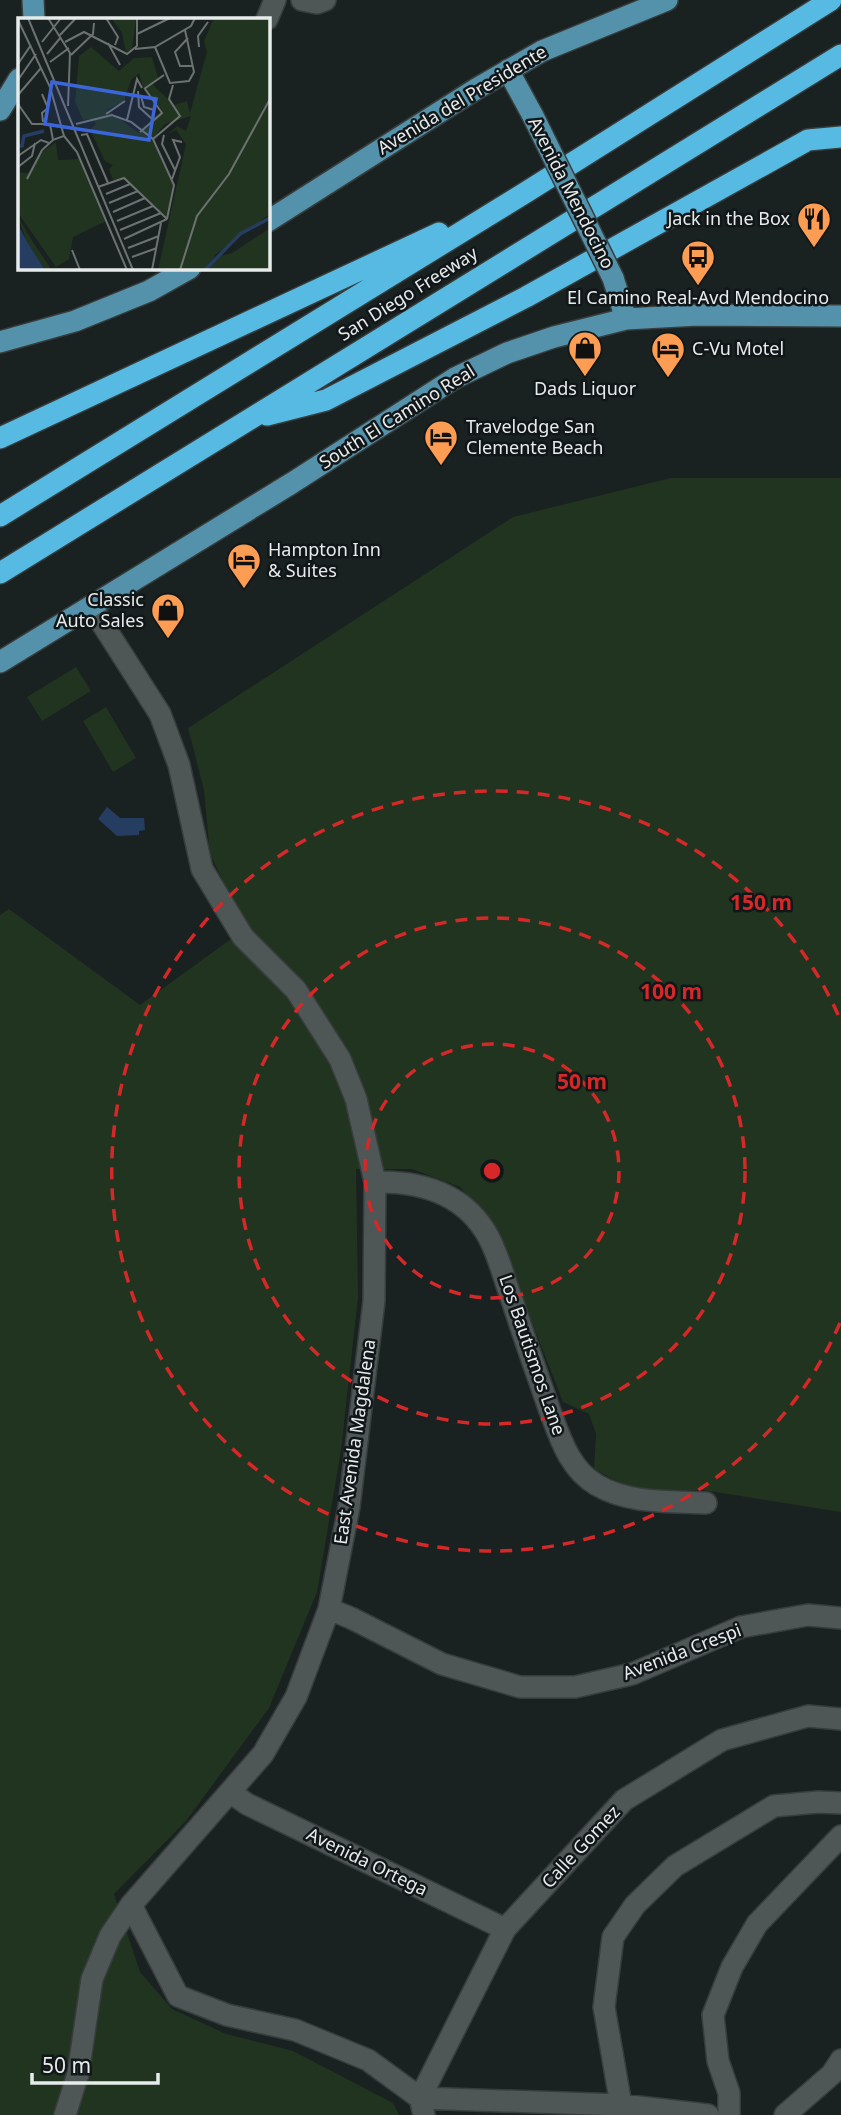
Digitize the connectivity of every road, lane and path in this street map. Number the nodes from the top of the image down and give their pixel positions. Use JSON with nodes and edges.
{"nodes":[{"id":1,"x":33,"y":0,"type":"edge"},
{"id":2,"x":275,"y":0,"type":"edge"},
{"id":3,"x":302,"y":0,"type":"edge"},
{"id":4,"x":325,"y":0,"type":"edge"},
{"id":5,"x":667,"y":0,"type":"edge"},
{"id":6,"x":831,"y":0,"type":"edge"},
{"id":7,"x":34,"y":18,"type":"edge"},
{"id":8,"x":267,"y":18,"type":"edge"},
{"id":9,"x":841,"y":55,"type":"edge"},
{"id":10,"x":508,"y":70,"type":"junction"},
{"id":11,"x":18,"y":81,"type":"edge"},
{"id":12,"x":0,"y":110,"type":"edge"},
{"id":13,"x":841,"y":137,"type":"edge"},
{"id":14,"x":528,"y":191,"type":"junction"},
{"id":15,"x":270,"y":220,"type":"edge"},
{"id":16,"x":186,"y":270,"type":"edge"},
{"id":17,"x":841,"y":316,"type":"edge"},
{"id":18,"x":626,"y":319,"type":"junction"},
{"id":19,"x":0,"y":342,"type":"edge"},
{"id":20,"x":244,"y":421,"type":"junction"},
{"id":21,"x":0,"y":438,"type":"edge"},
{"id":22,"x":0,"y":516,"type":"edge"},
{"id":23,"x":0,"y":573,"type":"edge"},
{"id":24,"x":91,"y":606,"type":"junction"},
{"id":25,"x":0,"y":662,"type":"edge"},
{"id":26,"x":375,"y":1182,"type":"junction"},
{"id":27,"x":706,"y":1503,"type":"dead end"},
{"id":28,"x":329,"y":1609,"type":"junction"},
{"id":29,"x":841,"y":1618,"type":"edge"},
{"id":30,"x":841,"y":1719,"type":"edge"},
{"id":31,"x":230,"y":1792,"type":"junction"},
{"id":32,"x":841,"y":1803,"type":"edge"},
{"id":33,"x":841,"y":1836,"type":"edge"},
{"id":34,"x":131,"y":1905,"type":"junction"},
{"id":35,"x":505,"y":1929,"type":"junction"},
{"id":36,"x":841,"y":2060,"type":"edge"},
{"id":37,"x":621,"y":2105,"type":"junction"},
{"id":38,"x":422,"y":2107,"type":"edge"},
{"id":39,"x":65,"y":2115,"type":"edge"},
{"id":40,"x":708,"y":2115,"type":"edge"},
{"id":41,"x":729,"y":2115,"type":"edge"},
{"id":42,"x":785,"y":2115,"type":"edge"}],
"edges":[{"from":1,"to":7,"type":"main road"},
{"from":2,"to":8,"type":"street"},
{"from":3,"to":4,"type":"street"},
{"from":5,"to":10,"type":"main road","name":"Avenida del Presidente"},
{"from":6,"to":14,"type":"highway","name":"San Diego Freeway"},
{"from":9,"to":20,"type":"highway","name":"San Diego Freeway"},
{"from":10,"to":15,"type":"main road","name":"Avenida del Presidente"},
{"from":10,"to":18,"type":"main road","name":"Avenida Mendocino","bridge":true},
{"from":11,"to":12,"type":"main road"},
{"from":13,"to":20,"type":"highway"},
{"from":14,"to":21,"type":"highway"},
{"from":14,"to":22,"type":"highway","name":"San Diego Freeway"},
{"from":16,"to":19,"type":"main road"},
{"from":17,"to":18,"type":"main road","name":"South El Camino Real"},
{"from":18,"to":24,"type":"main road","name":"South El Camino Real"},
{"from":20,"to":23,"type":"highway","name":"San Diego Freeway"},
{"from":24,"to":25,"type":"main road","name":"South El Camino Real"},
{"from":24,"to":26,"type":"street","name":"East Avenida Magdalena"},
{"from":26,"to":27,"type":"street","name":"Los Bautismos Lane"},
{"from":26,"to":28,"type":"street","name":"East Avenida Magdalena"},
{"from":28,"to":29,"type":"street","name":"Avenida Crespi"},
{"from":28,"to":31,"type":"street","name":"East Avenida Magdalena"},
{"from":30,"to":35,"type":"street","name":"Calle Gomez"},
{"from":31,"to":34,"type":"street","name":"East Avenida Magdalena"},
{"from":31,"to":35,"type":"street","name":"Avenida Ortega"},
{"from":32,"to":37,"type":"street"},
{"from":33,"to":41,"type":"street"},
{"from":34,"to":38,"type":"street"},
{"from":34,"to":39,"type":"street","name":"East Avenida Magdalena"},
{"from":35,"to":38,"type":"street","name":"Calle Gomez"},
{"from":36,"to":42,"type":"street"},
{"from":37,"to":38,"type":"street"},
{"from":37,"to":40,"type":"street"}]}
